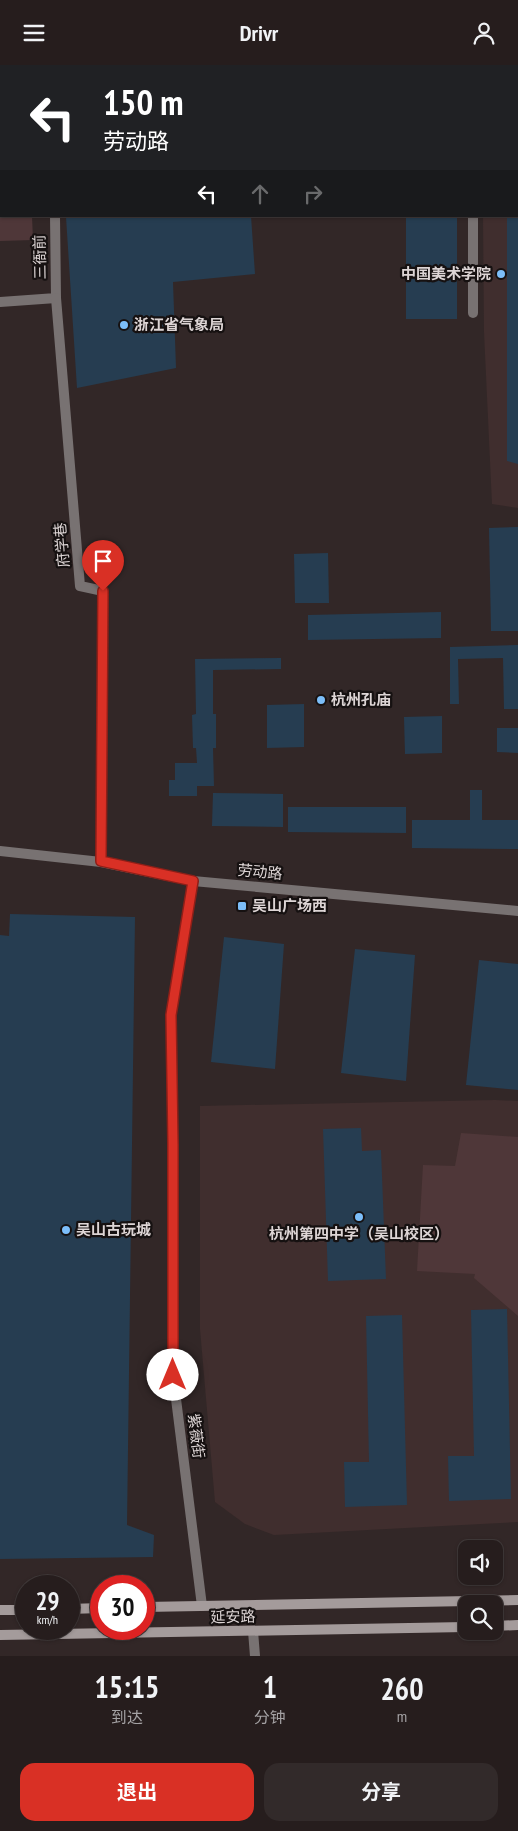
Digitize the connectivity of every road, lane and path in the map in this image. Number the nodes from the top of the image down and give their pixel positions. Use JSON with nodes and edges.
{"nodes":[{"id":1,"x":55,"y":217,"type":"edge"},
{"id":2,"x":473,"y":217,"type":"edge"},
{"id":3,"x":56,"y":298,"type":"junction"},
{"id":4,"x":0,"y":302,"type":"edge"},
{"id":5,"x":473,"y":313,"type":"dead end"},
{"id":6,"x":0,"y":851,"type":"edge"},
{"id":7,"x":101,"y":861,"type":"junction"},
{"id":8,"x":193,"y":881,"type":"junction"},
{"id":9,"x":518,"y":911,"type":"edge"},
{"id":10,"x":518,"y":1600,"type":"edge"},
{"id":11,"x":202,"y":1606,"type":"junction"},
{"id":12,"x":155,"y":1607,"type":"edge"},
{"id":13,"x":0,"y":1610,"type":"edge"},
{"id":14,"x":15,"y":1610,"type":"edge"},
{"id":15,"x":518,"y":1625,"type":"edge"},
{"id":16,"x":503,"y":1626,"type":"edge"},
{"id":17,"x":458,"y":1627,"type":"edge"},
{"id":18,"x":252,"y":1631,"type":"junction"},
{"id":19,"x":0,"y":1635,"type":"edge"},
{"id":20,"x":255,"y":1656,"type":"edge"}],
"edges":[{"from":1,"to":3,"type":"street","name":"三衙前"},
{"from":2,"to":5,"type":"street"},
{"from":3,"to":4,"type":"street"},
{"from":3,"to":7,"type":"street","name":"府学巷"},
{"from":6,"to":7,"type":"street","name":"劳动路"},
{"from":7,"to":8,"type":"street","name":"劳动路"},
{"from":8,"to":9,"type":"street","name":"劳动路"},
{"from":8,"to":11,"type":"street","name":"紫薇街"},
{"from":10,"to":11,"type":"main road","name":"延安路"},
{"from":11,"to":12,"type":"main road","name":"延安路"},
{"from":13,"to":14,"type":"main road"},
{"from":15,"to":16,"type":"main road"},
{"from":17,"to":18,"type":"main road","name":"延安路"},
{"from":18,"to":19,"type":"main road","name":"延安路"},
{"from":18,"to":20,"type":"street"}]}
